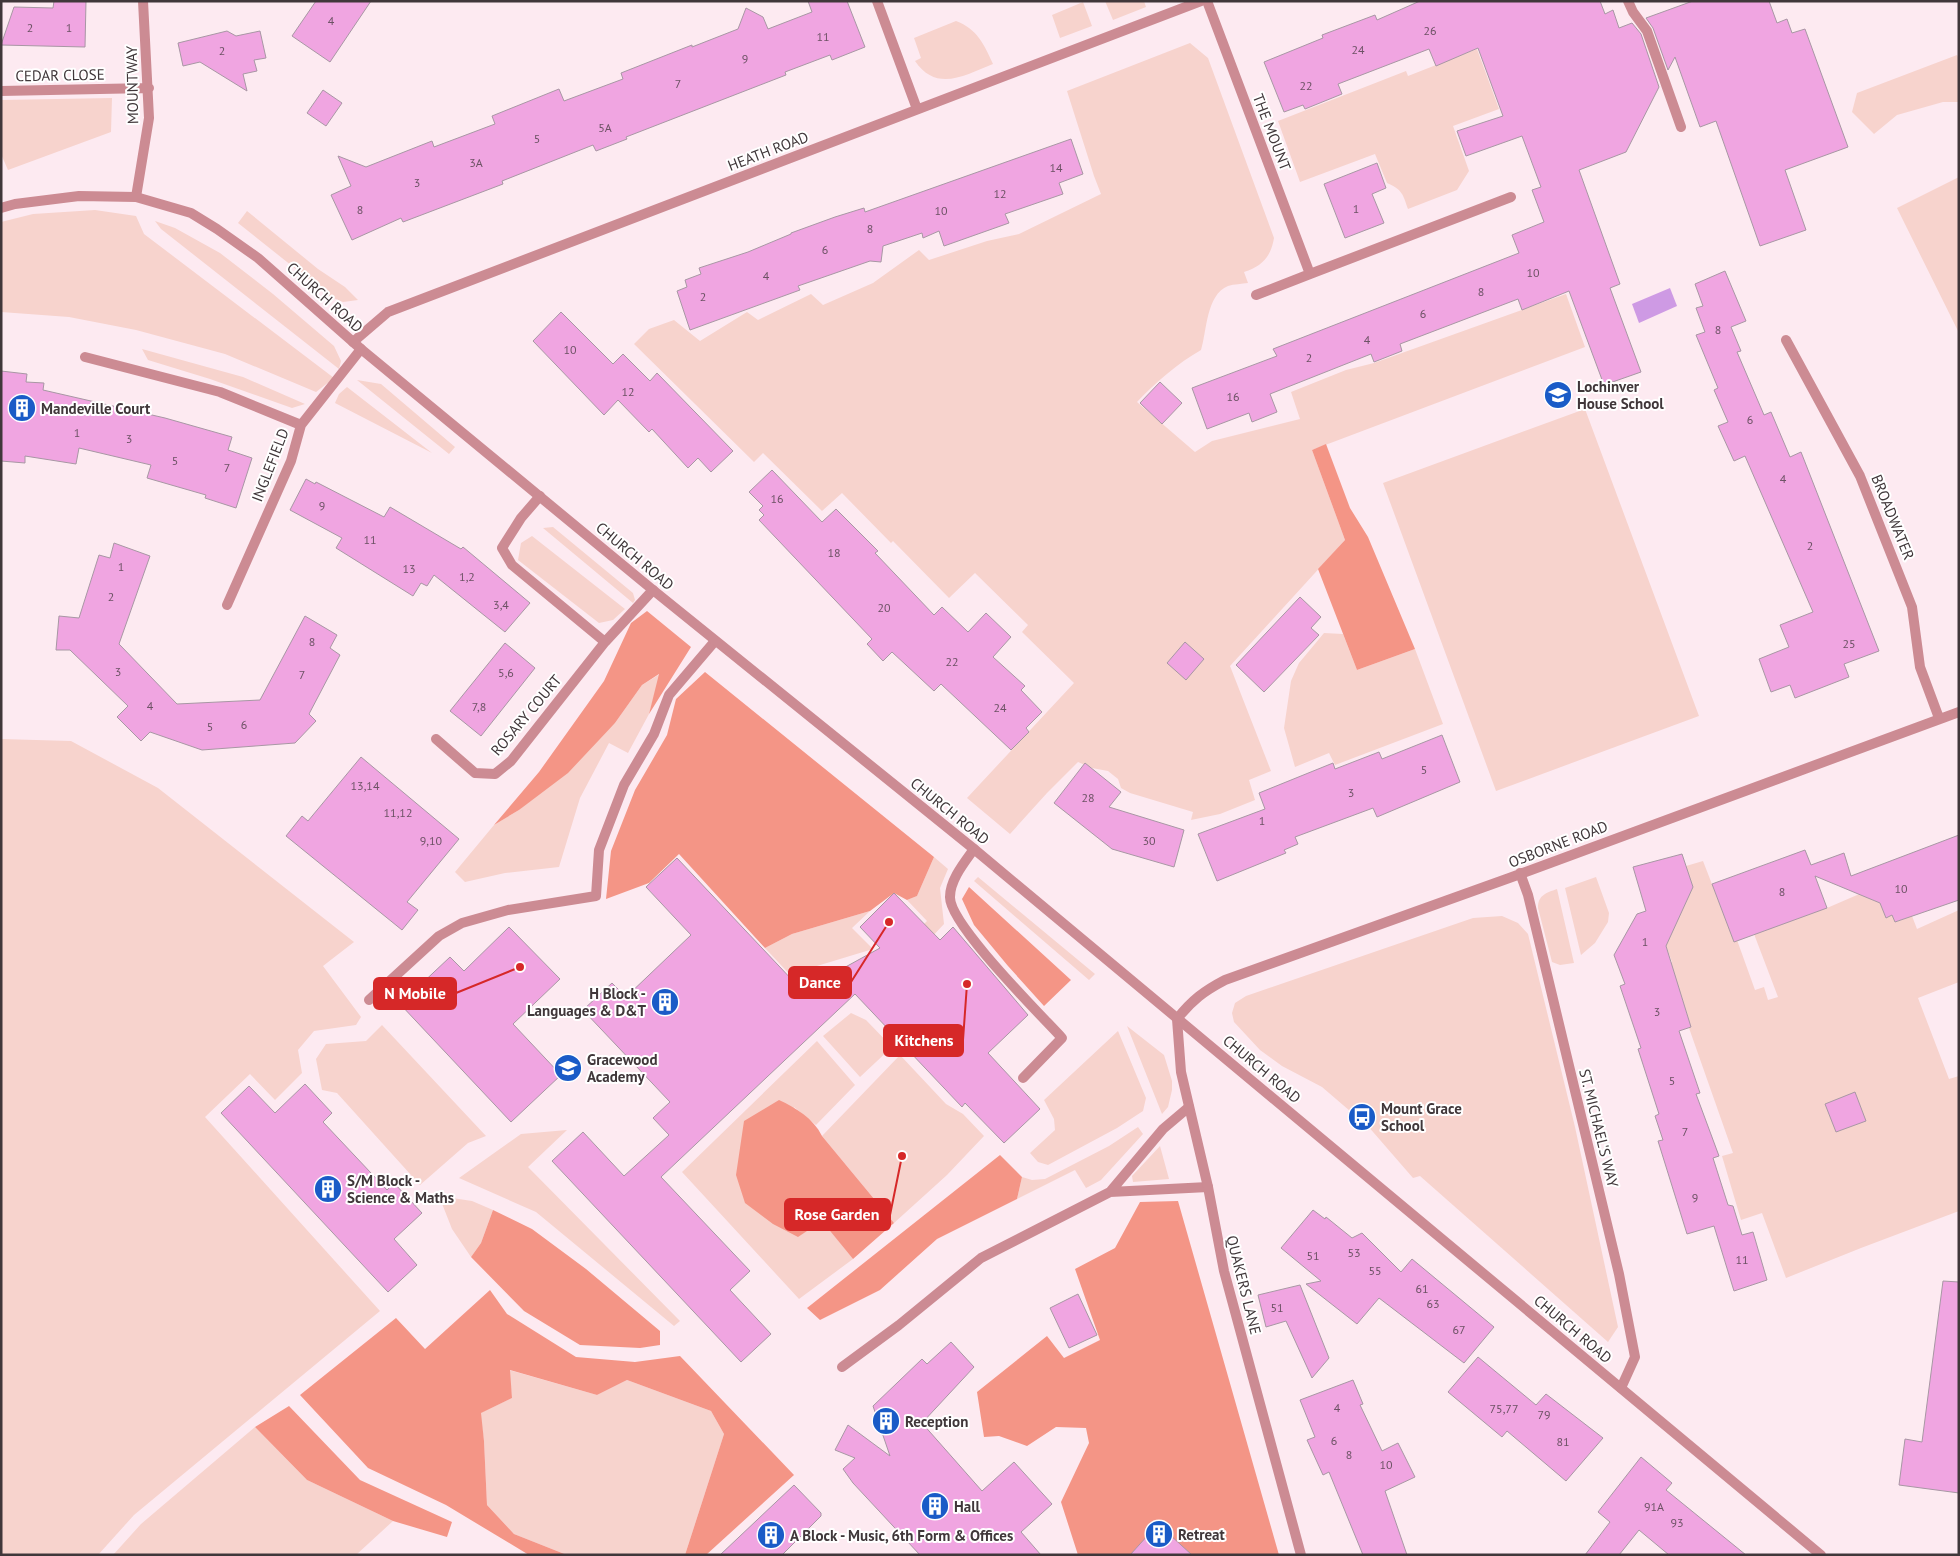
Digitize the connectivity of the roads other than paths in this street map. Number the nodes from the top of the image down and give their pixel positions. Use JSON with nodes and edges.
{"nodes":[{"id":1,"x":143,"y":1,"type":"edge"},
{"id":2,"x":877,"y":1,"type":"edge"},
{"id":3,"x":1201,"y":1,"type":"edge"},
{"id":4,"x":1207,"y":1,"type":"edge"},
{"id":5,"x":1628,"y":1,"type":"edge"},
{"id":6,"x":149,"y":88,"type":"junction"},
{"id":7,"x":1,"y":91,"type":"edge"},
{"id":8,"x":917,"y":109,"type":"junction"},
{"id":9,"x":1681,"y":128,"type":"dead end"},
{"id":10,"x":136,"y":197,"type":"junction"},
{"id":11,"x":1511,"y":197,"type":"dead end"},
{"id":12,"x":1,"y":208,"type":"edge"},
{"id":13,"x":1310,"y":274,"type":"junction"},
{"id":14,"x":1256,"y":295,"type":"dead end"},
{"id":15,"x":1786,"y":340,"type":"dead end"},
{"id":16,"x":352,"y":342,"type":"junction"},
{"id":17,"x":361,"y":349,"type":"junction"},
{"id":18,"x":85,"y":357,"type":"dead end"},
{"id":19,"x":301,"y":425,"type":"junction"},
{"id":20,"x":540,"y":496,"type":"junction"},
{"id":21,"x":653,"y":590,"type":"junction"},
{"id":22,"x":227,"y":604,"type":"dead end"},
{"id":23,"x":715,"y":640,"type":"junction"},
{"id":24,"x":605,"y":642,"type":"junction"},
{"id":25,"x":1959,"y":712,"type":"edge"},
{"id":26,"x":1939,"y":718,"type":"junction"},
{"id":27,"x":436,"y":739,"type":"dead end"},
{"id":28,"x":974,"y":849,"type":"junction"},
{"id":29,"x":1520,"y":873,"type":"junction"},
{"id":30,"x":369,"y":1000,"type":"dead end"},
{"id":31,"x":1177,"y":1018,"type":"junction"},
{"id":32,"x":1023,"y":1078,"type":"dead end"},
{"id":33,"x":1189,"y":1107,"type":"junction"},
{"id":34,"x":1208,"y":1187,"type":"junction"},
{"id":35,"x":1110,"y":1192,"type":"junction"},
{"id":36,"x":842,"y":1367,"type":"dead end"},
{"id":37,"x":1621,"y":1388,"type":"junction"},
{"id":38,"x":1301,"y":1555,"type":"edge"},
{"id":39,"x":1821,"y":1555,"type":"edge"}],
"edges":[{"from":1,"to":6,"type":"street","name":"MOUNTWAY"},
{"from":2,"to":8,"type":"street"},
{"from":3,"to":8,"type":"street","name":"HEATH ROAD"},
{"from":4,"to":13,"type":"street","name":"THE MOUNT"},
{"from":5,"to":9,"type":"street"},
{"from":6,"to":7,"type":"street","name":"CEDAR CLOSE"},
{"from":6,"to":10,"type":"street","name":"MOUNTWAY"},
{"from":8,"to":16,"type":"street","name":"HEATH ROAD"},
{"from":10,"to":12,"type":"street","name":"CHURCH ROAD"},
{"from":10,"to":16,"type":"street","name":"CHURCH ROAD"},
{"from":11,"to":13,"type":"street"},
{"from":13,"to":14,"type":"street"},
{"from":15,"to":26,"type":"street","name":"BROADWATER"},
{"from":16,"to":17,"type":"street","name":"CHURCH ROAD"},
{"from":17,"to":19,"type":"street","name":"INGLEFIELD"},
{"from":17,"to":20,"type":"street","name":"CHURCH ROAD"},
{"from":18,"to":19,"type":"street"},
{"from":19,"to":22,"type":"street","name":"INGLEFIELD"},
{"from":20,"to":21,"type":"street","name":"CHURCH ROAD"},
{"from":20,"to":24,"type":"street"},
{"from":21,"to":23,"type":"street","name":"CHURCH ROAD"},
{"from":21,"to":24,"type":"street","name":"ROSARY COURT"},
{"from":23,"to":28,"type":"street","name":"CHURCH ROAD"},
{"from":23,"to":30,"type":"street"},
{"from":24,"to":27,"type":"street","name":"ROSARY COURT"},
{"from":25,"to":26,"type":"street","name":"OSBORNE ROAD"},
{"from":26,"to":29,"type":"street","name":"OSBORNE ROAD"},
{"from":28,"to":31,"type":"street","name":"CHURCH ROAD"},
{"from":28,"to":32,"type":"street"},
{"from":29,"to":31,"type":"street","name":"OSBORNE ROAD"},
{"from":29,"to":37,"type":"street","name":"ST. MICHAEL'S WAY"},
{"from":31,"to":33,"type":"street","name":"QUAKERS LANE"},
{"from":31,"to":37,"type":"street","name":"CHURCH ROAD"},
{"from":33,"to":34,"type":"street","name":"QUAKERS LANE"},
{"from":33,"to":35,"type":"street"},
{"from":34,"to":35,"type":"street"},
{"from":34,"to":38,"type":"street","name":"QUAKERS LANE"},
{"from":35,"to":36,"type":"street"},
{"from":37,"to":39,"type":"street","name":"CHURCH ROAD"}]}
